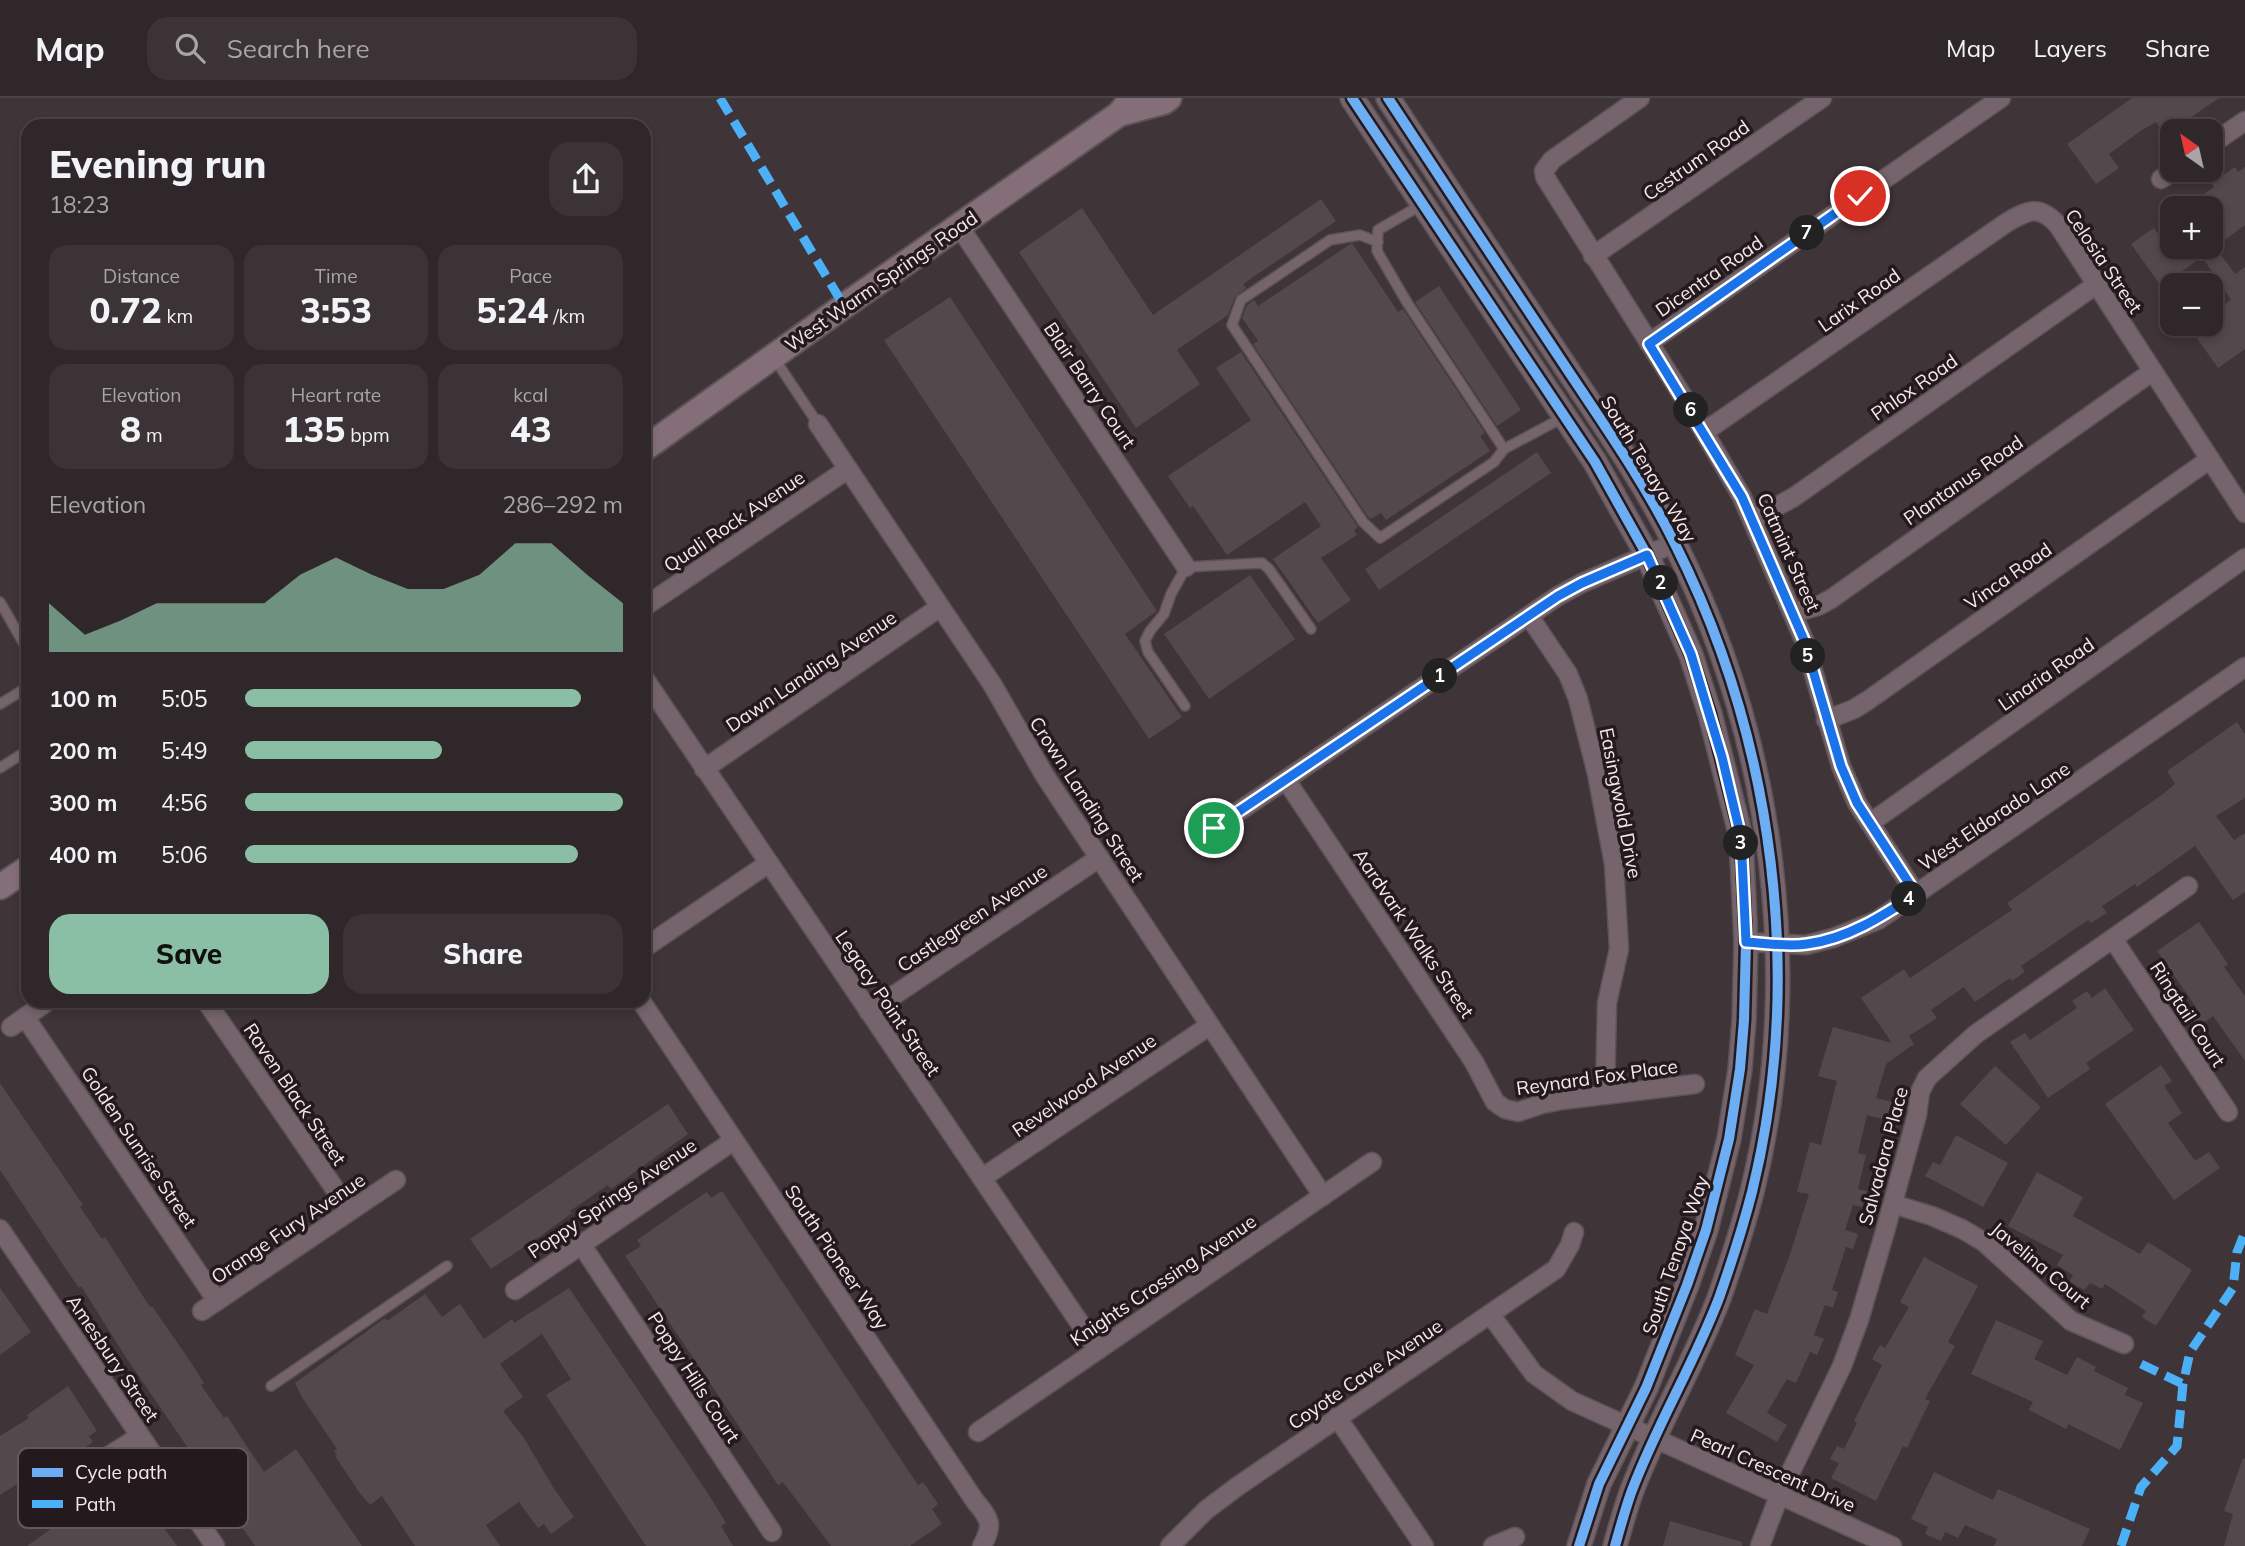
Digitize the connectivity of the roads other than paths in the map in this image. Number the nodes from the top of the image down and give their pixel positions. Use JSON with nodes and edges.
{"nodes":[{"id":1,"x":1169,"y":98,"type":"edge"},
{"id":2,"x":1352,"y":98,"type":"edge"},
{"id":3,"x":1388,"y":98,"type":"edge"},
{"id":4,"x":1640,"y":98,"type":"edge"},
{"id":5,"x":1822,"y":98,"type":"edge"},
{"id":6,"x":2001,"y":98,"type":"edge"},
{"id":7,"x":1125,"y":106,"type":"edge"},
{"id":8,"x":2245,"y":121,"type":"edge"},
{"id":9,"x":2223,"y":136,"type":"edge"},
{"id":10,"x":1423,"y":204,"type":"junction"},
{"id":11,"x":2040,"y":211,"type":"joint"},
{"id":12,"x":959,"y":226,"type":"junction"},
{"id":13,"x":1378,"y":242,"type":"junction"},
{"id":14,"x":1593,"y":256,"type":"junction"},
{"id":15,"x":2097,"y":285,"type":"junction"},
{"id":16,"x":1649,"y":344,"type":"junction"},
{"id":17,"x":773,"y":357,"type":"junction"},
{"id":18,"x":2153,"y":371,"type":"junction"},
{"id":19,"x":1565,"y":416,"type":"junction"},
{"id":20,"x":818,"y":424,"type":"joint"},
{"id":21,"x":1704,"y":432,"type":"junction"},
{"id":22,"x":651,"y":444,"type":"edge"},
{"id":23,"x":1504,"y":449,"type":"junction"},
{"id":24,"x":2210,"y":459,"type":"junction"},
{"id":25,"x":848,"y":469,"type":"junction"},
{"id":26,"x":2245,"y":513,"type":"edge"},
{"id":27,"x":1752,"y":520,"type":"junction"},
{"id":28,"x":1675,"y":543,"type":"junction"},
{"id":29,"x":1647,"y":555,"type":"junction"},
{"id":30,"x":2245,"y":558,"type":"edge"},
{"id":31,"x":1186,"y":567,"type":"junction"},
{"id":32,"x":0,"y":602,"type":"edge"},
{"id":33,"x":651,"y":602,"type":"edge"},
{"id":34,"x":940,"y":607,"type":"junction"},
{"id":35,"x":1793,"y":613,"type":"junction"},
{"id":36,"x":1529,"y":616,"type":"junction"},
{"id":37,"x":1311,"y":628,"type":"dead end"},
{"id":38,"x":21,"y":639,"type":"edge"},
{"id":39,"x":2245,"y":667,"type":"edge"},
{"id":40,"x":651,"y":689,"type":"edge"},
{"id":41,"x":21,"y":691,"type":"edge"},
{"id":42,"x":0,"y":704,"type":"edge"},
{"id":43,"x":1185,"y":706,"type":"dead end"},
{"id":44,"x":1826,"y":720,"type":"junction"},
{"id":45,"x":21,"y":754,"type":"edge"},
{"id":46,"x":0,"y":768,"type":"edge"},
{"id":47,"x":704,"y":769,"type":"junction"},
{"id":48,"x":1286,"y":780,"type":"junction"},
{"id":49,"x":1870,"y":823,"type":"junction"},
{"id":50,"x":1214,"y":828,"type":"dead end"},
{"id":51,"x":1099,"y":858,"type":"junction"},
{"id":52,"x":769,"y":863,"type":"junction"},
{"id":53,"x":21,"y":874,"type":"edge"},
{"id":54,"x":2189,"y":886,"type":"dead end"},
{"id":55,"x":0,"y":887,"type":"edge"},
{"id":56,"x":1916,"y":894,"type":"junction"},
{"id":57,"x":2113,"y":939,"type":"junction"},
{"id":58,"x":1746,"y":942,"type":"junction"},
{"id":59,"x":651,"y":943,"type":"edge"},
{"id":60,"x":1777,"y":944,"type":"junction"},
{"id":61,"x":38,"y":1008,"type":"edge"},
{"id":62,"x":211,"y":1008,"type":"edge"},
{"id":63,"x":646,"y":1008,"type":"edge"},
{"id":64,"x":869,"y":1012,"type":"junction"},
{"id":65,"x":1209,"y":1026,"type":"junction"},
{"id":66,"x":1695,"y":1084,"type":"dead end"},
{"id":67,"x":1605,"y":1095,"type":"junction"},
{"id":68,"x":1505,"y":1109,"type":"joint"},
{"id":69,"x":2228,"y":1112,"type":"dead end"},
{"id":70,"x":733,"y":1140,"type":"junction"},
{"id":71,"x":1373,"y":1162,"type":"dead end"},
{"id":72,"x":982,"y":1178,"type":"junction"},
{"id":73,"x":397,"y":1180,"type":"dead end"},
{"id":74,"x":1323,"y":1196,"type":"junction"},
{"id":75,"x":1893,"y":1204,"type":"junction"},
{"id":76,"x":350,"y":1211,"type":"junction"},
{"id":77,"x":0,"y":1229,"type":"edge"},
{"id":78,"x":1574,"y":1232,"type":"dead end"},
{"id":79,"x":581,"y":1244,"type":"junction"},
{"id":80,"x":8,"y":1256,"type":"edge"},
{"id":81,"x":447,"y":1266,"type":"dead end"},
{"id":82,"x":515,"y":1290,"type":"dead end"},
{"id":83,"x":210,"y":1306,"type":"joint"},
{"id":84,"x":1490,"y":1314,"type":"junction"},
{"id":85,"x":2124,"y":1344,"type":"dead end"},
{"id":86,"x":1098,"y":1350,"type":"junction"},
{"id":87,"x":271,"y":1386,"type":"dead end"},
{"id":88,"x":1337,"y":1417,"type":"junction"},
{"id":89,"x":978,"y":1432,"type":"dead end"},
{"id":90,"x":1640,"y":1434,"type":"junction"},
{"id":91,"x":140,"y":1436,"type":"junction"},
{"id":92,"x":121,"y":1448,"type":"edge"},
{"id":93,"x":148,"y":1448,"type":"edge"},
{"id":94,"x":1779,"y":1496,"type":"junction"},
{"id":95,"x":203,"y":1528,"type":"edge"},
{"id":96,"x":772,"y":1532,"type":"dead end"},
{"id":97,"x":1515,"y":1537,"type":"dead end"},
{"id":98,"x":984,"y":1542,"type":"edge"},
{"id":99,"x":215,"y":1546,"type":"edge"},
{"id":100,"x":1170,"y":1546,"type":"edge"},
{"id":101,"x":1424,"y":1546,"type":"edge"},
{"id":102,"x":1493,"y":1546,"type":"edge"},
{"id":103,"x":1579,"y":1546,"type":"edge"},
{"id":104,"x":1615,"y":1546,"type":"edge"},
{"id":105,"x":1760,"y":1546,"type":"edge"},
{"id":106,"x":1892,"y":1546,"type":"edge"}],
"edges":[{"from":1,"to":7,"type":"main road","name":"West Warm Springs Road"},
{"from":2,"to":10,"type":"street","name":"South Tenaya Way"},
{"from":3,"to":28,"type":"street","name":"South Tenaya Way"},
{"from":4,"to":14,"type":"street","name":"Catmint Street"},
{"from":5,"to":14,"type":"street","name":"Cestrum Road"},
{"from":6,"to":16,"type":"street","name":"Dicentra Road"},
{"from":7,"to":12,"type":"main road","name":"West Warm Springs Road"},
{"from":8,"to":9,"type":"street"},
{"from":10,"to":13,"type":"lane"},
{"from":10,"to":19,"type":"street","name":"South Tenaya Way"},
{"from":11,"to":15,"type":"street","name":"Celosia Street"},
{"from":11,"to":21,"type":"street","name":"Larix Road"},
{"from":12,"to":17,"type":"main road","name":"West Warm Springs Road"},
{"from":12,"to":31,"type":"street","name":"Blair Barry Court"},
{"from":13,"to":23,"type":"lane"},
{"from":13,"to":23,"type":"lane"},
{"from":14,"to":16,"type":"street","name":"Catmint Street"},
{"from":15,"to":18,"type":"street","name":"Celosia Street"},
{"from":15,"to":27,"type":"street","name":"Phlox Road"},
{"from":16,"to":21,"type":"street","name":"Catmint Street"},
{"from":17,"to":20,"type":"lane"},
{"from":17,"to":22,"type":"main road","name":"West Warm Springs Road"},
{"from":18,"to":24,"type":"street","name":"Celosia Street"},
{"from":18,"to":35,"type":"street","name":"Plantanus Road"},
{"from":19,"to":23,"type":"lane"},
{"from":19,"to":29,"type":"street","name":"South Tenaya Way"},
{"from":20,"to":25,"type":"street","name":"Crown Landing Street"},
{"from":21,"to":27,"type":"street","name":"Catmint Street"},
{"from":24,"to":26,"type":"street","name":"Celosia Street"},
{"from":24,"to":44,"type":"street","name":"Vinca Road"},
{"from":25,"to":33,"type":"street","name":"Quali Rock Avenue"},
{"from":25,"to":34,"type":"street","name":"Crown Landing Street"},
{"from":27,"to":35,"type":"street","name":"Catmint Street"},
{"from":28,"to":29,"type":"street"},
{"from":28,"to":60,"type":"street","name":"South Tenaya Way"},
{"from":29,"to":36,"type":"street"},
{"from":29,"to":58,"type":"street","name":"South Tenaya Way"},
{"from":30,"to":49,"type":"street","name":"Linaria Road"},
{"from":31,"to":37,"type":"lane"},
{"from":31,"to":43,"type":"lane"},
{"from":32,"to":38,"type":"lane"},
{"from":34,"to":47,"type":"street","name":"Dawn Landing Avenue"},
{"from":34,"to":51,"type":"street","name":"Crown Landing Street"},
{"from":35,"to":44,"type":"street","name":"Catmint Street"},
{"from":36,"to":48,"type":"street"},
{"from":36,"to":67,"type":"street","name":"Easingwold Drive"},
{"from":39,"to":56,"type":"street","name":"West Eldorado Lane"},
{"from":40,"to":47,"type":"street","name":"Legacy Point Street"},
{"from":41,"to":42,"type":"lane"},
{"from":44,"to":49,"type":"street","name":"Catmint Street"},
{"from":45,"to":46,"type":"lane"},
{"from":47,"to":52,"type":"street","name":"Legacy Point Street"},
{"from":48,"to":50,"type":"street"},
{"from":48,"to":68,"type":"street","name":"Aardvark Walks Street"},
{"from":49,"to":56,"type":"street","name":"Catmint Street"},
{"from":51,"to":64,"type":"street","name":"Castlegreen Avenue"},
{"from":51,"to":65,"type":"street","name":"Crown Landing Street"},
{"from":52,"to":59,"type":"street"},
{"from":52,"to":64,"type":"street","name":"Legacy Point Street"},
{"from":53,"to":55,"type":"main road"},
{"from":54,"to":57,"type":"street","name":"Salvadora Place"},
{"from":56,"to":60,"type":"street","name":"West Eldorado Lane"},
{"from":57,"to":69,"type":"street","name":"Ringtail Court"},
{"from":57,"to":75,"type":"street","name":"Salvadora Place"},
{"from":58,"to":60,"type":"street","name":"West Eldorado Lane"},
{"from":58,"to":90,"type":"street","name":"South Tenaya Way"},
{"from":60,"to":90,"type":"street","name":"South Tenaya Way"},
{"from":61,"to":83,"type":"street","name":"Golden Sunrise Street"},
{"from":62,"to":76,"type":"street","name":"Raven Black Street"},
{"from":63,"to":70,"type":"street","name":"South Pioneer Way"},
{"from":64,"to":72,"type":"street","name":"Legacy Point Street"},
{"from":65,"to":72,"type":"street","name":"Revelwood Avenue"},
{"from":65,"to":74,"type":"street","name":"Crown Landing Street"},
{"from":66,"to":67,"type":"street","name":"Reynard Fox Place"},
{"from":67,"to":68,"type":"street","name":"Reynard Fox Place"},
{"from":70,"to":79,"type":"street","name":"Poppy Springs Avenue"},
{"from":70,"to":98,"type":"street","name":"South Pioneer Way"},
{"from":71,"to":74,"type":"street","name":"Knights Crossing Avenue"},
{"from":72,"to":86,"type":"street","name":"Legacy Point Street"},
{"from":73,"to":76,"type":"street","name":"Orange Fury Avenue"},
{"from":74,"to":86,"type":"street","name":"Knights Crossing Avenue"},
{"from":75,"to":85,"type":"street","name":"Javelina Court"},
{"from":75,"to":94,"type":"street","name":"Salvadora Place"},
{"from":76,"to":83,"type":"street","name":"Orange Fury Avenue"},
{"from":77,"to":80,"type":"street","name":"Amesbury Street"},
{"from":78,"to":84,"type":"street","name":"Coyote Cave Avenue"},
{"from":79,"to":82,"type":"street","name":"Poppy Springs Avenue"},
{"from":79,"to":96,"type":"street","name":"Poppy Hills Court"},
{"from":80,"to":91,"type":"street","name":"Amesbury Street"},
{"from":81,"to":87,"type":"lane"},
{"from":84,"to":88,"type":"street","name":"Coyote Cave Avenue"},
{"from":84,"to":90,"type":"street","name":"Pearl Crescent Drive"},
{"from":86,"to":89,"type":"street","name":"Knights Crossing Avenue"},
{"from":88,"to":100,"type":"street","name":"Coyote Cave Avenue"},
{"from":88,"to":101,"type":"street"},
{"from":90,"to":94,"type":"street","name":"Pearl Crescent Drive"},
{"from":90,"to":103,"type":"street","name":"South Tenaya Way"},
{"from":90,"to":104,"type":"street","name":"South Tenaya Way"},
{"from":91,"to":92,"type":"street"},
{"from":91,"to":93,"type":"street","name":"Amesbury Street"},
{"from":94,"to":105,"type":"street","name":"Salvadora Place"},
{"from":94,"to":106,"type":"street","name":"Pearl Crescent Drive"},
{"from":95,"to":99,"type":"street","name":"Amesbury Street"},
{"from":97,"to":102,"type":"street"}]}
